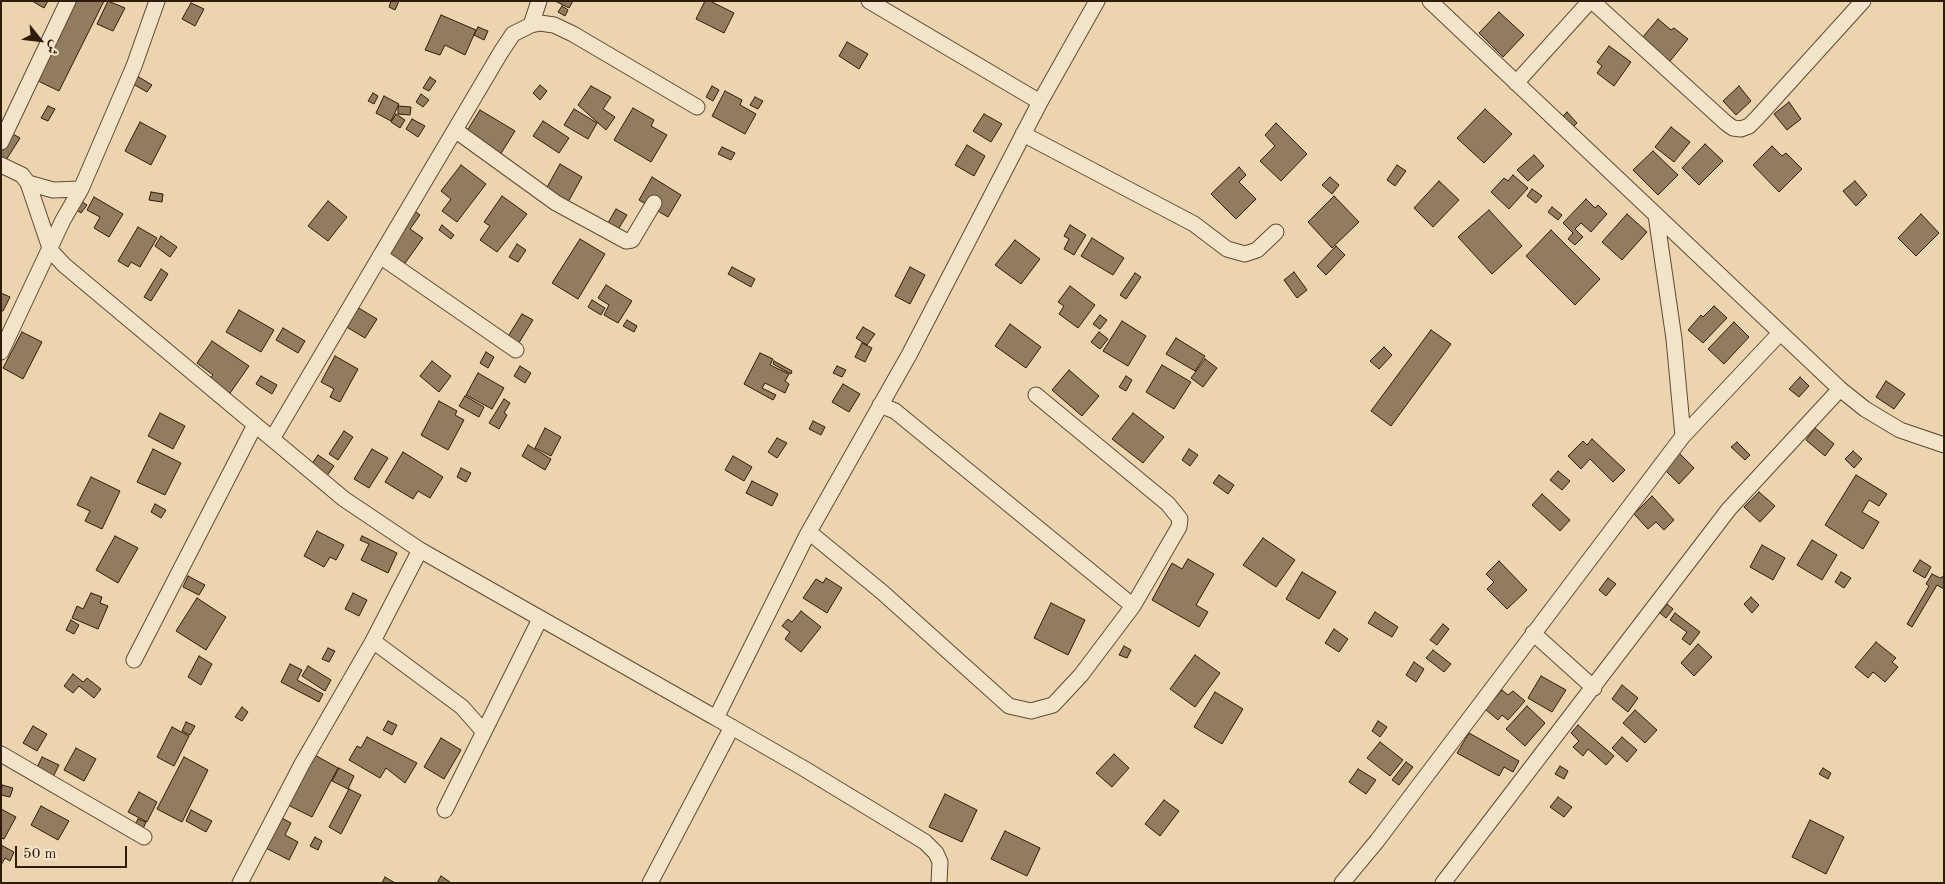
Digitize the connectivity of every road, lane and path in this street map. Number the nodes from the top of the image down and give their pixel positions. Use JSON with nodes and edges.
{"nodes":[{"id":1,"x":68,"y":1,"type":"edge"},
{"id":2,"x":158,"y":1,"type":"edge"},
{"id":3,"x":539,"y":1,"type":"edge"},
{"id":4,"x":869,"y":1,"type":"edge"},
{"id":5,"x":1097,"y":1,"type":"edge"},
{"id":6,"x":1430,"y":1,"type":"edge"},
{"id":7,"x":1591,"y":1,"type":"edge"},
{"id":8,"x":1863,"y":1,"type":"edge"},
{"id":9,"x":531,"y":25,"type":"junction"},
{"id":10,"x":1516,"y":83,"type":"junction"},
{"id":11,"x":1040,"y":102,"type":"junction"},
{"id":12,"x":697,"y":107,"type":"dead end"},
{"id":13,"x":455,"y":130,"type":"junction"},
{"id":14,"x":1023,"y":134,"type":"junction"},
{"id":15,"x":1,"y":142,"type":"edge"},
{"id":16,"x":1,"y":164,"type":"edge"},
{"id":17,"x":28,"y":183,"type":"junction"},
{"id":18,"x":81,"y":189,"type":"junction"},
{"id":19,"x":654,"y":203,"type":"dead end"},
{"id":20,"x":1656,"y":215,"type":"junction"},
{"id":21,"x":1276,"y":232,"type":"dead end"},
{"id":22,"x":51,"y":250,"type":"junction"},
{"id":23,"x":380,"y":256,"type":"junction"},
{"id":24,"x":1780,"y":333,"type":"junction"},
{"id":25,"x":516,"y":350,"type":"dead end"},
{"id":26,"x":1,"y":352,"type":"edge"},
{"id":27,"x":1840,"y":389,"type":"junction"},
{"id":28,"x":1036,"y":395,"type":"dead end"},
{"id":29,"x":880,"y":405,"type":"junction"},
{"id":30,"x":255,"y":425,"type":"junction"},
{"id":31,"x":1683,"y":436,"type":"junction"},
{"id":32,"x":272,"y":439,"type":"junction"},
{"id":33,"x":1944,"y":445,"type":"edge"},
{"id":34,"x":809,"y":532,"type":"junction"},
{"id":35,"x":420,"y":550,"type":"junction"},
{"id":36,"x":1132,"y":606,"type":"junction"},
{"id":37,"x":540,"y":618,"type":"junction"},
{"id":38,"x":1533,"y":633,"type":"junction"},
{"id":39,"x":373,"y":641,"type":"junction"},
{"id":40,"x":134,"y":660,"type":"dead end"},
{"id":41,"x":1594,"y":688,"type":"junction"},
{"id":42,"x":716,"y":718,"type":"junction"},
{"id":43,"x":732,"y":727,"type":"junction"},
{"id":44,"x":484,"y":732,"type":"junction"},
{"id":45,"x":1,"y":754,"type":"edge"},
{"id":46,"x":445,"y":810,"type":"dead end"},
{"id":47,"x":144,"y":837,"type":"dead end"},
{"id":48,"x":240,"y":883,"type":"edge"},
{"id":49,"x":650,"y":883,"type":"edge"},
{"id":50,"x":940,"y":883,"type":"edge"},
{"id":51,"x":1342,"y":883,"type":"edge"},
{"id":52,"x":1443,"y":883,"type":"edge"}],
"edges":[{"from":1,"to":15,"type":"street"},
{"from":2,"to":18,"type":"street"},
{"from":3,"to":9,"type":"street"},
{"from":4,"to":11,"type":"street"},
{"from":5,"to":11,"type":"street"},
{"from":6,"to":10,"type":"street"},
{"from":7,"to":8,"type":"street"},
{"from":7,"to":10,"type":"street"},
{"from":9,"to":12,"type":"street"},
{"from":9,"to":13,"type":"street"},
{"from":10,"to":20,"type":"street"},
{"from":11,"to":14,"type":"street"},
{"from":13,"to":19,"type":"street"},
{"from":13,"to":23,"type":"street"},
{"from":14,"to":21,"type":"street"},
{"from":14,"to":29,"type":"street"},
{"from":16,"to":17,"type":"street"},
{"from":17,"to":18,"type":"street"},
{"from":17,"to":22,"type":"street"},
{"from":18,"to":22,"type":"street"},
{"from":20,"to":24,"type":"street"},
{"from":20,"to":31,"type":"street"},
{"from":22,"to":26,"type":"street"},
{"from":22,"to":30,"type":"street"},
{"from":23,"to":25,"type":"street"},
{"from":23,"to":32,"type":"street"},
{"from":24,"to":27,"type":"street"},
{"from":24,"to":31,"type":"street"},
{"from":27,"to":33,"type":"street"},
{"from":27,"to":41,"type":"street"},
{"from":28,"to":36,"type":"street"},
{"from":29,"to":34,"type":"street"},
{"from":29,"to":36,"type":"street"},
{"from":30,"to":32,"type":"street"},
{"from":30,"to":40,"type":"street"},
{"from":31,"to":38,"type":"street"},
{"from":32,"to":35,"type":"street"},
{"from":34,"to":36,"type":"street"},
{"from":34,"to":42,"type":"street"},
{"from":35,"to":37,"type":"street"},
{"from":35,"to":39,"type":"street"},
{"from":37,"to":42,"type":"street"},
{"from":37,"to":44,"type":"street"},
{"from":38,"to":41,"type":"street"},
{"from":38,"to":51,"type":"street"},
{"from":39,"to":44,"type":"street"},
{"from":39,"to":48,"type":"street"},
{"from":41,"to":52,"type":"street"},
{"from":42,"to":43,"type":"street"},
{"from":43,"to":49,"type":"street"},
{"from":43,"to":50,"type":"street"},
{"from":44,"to":46,"type":"street"},
{"from":45,"to":47,"type":"street"}]}
